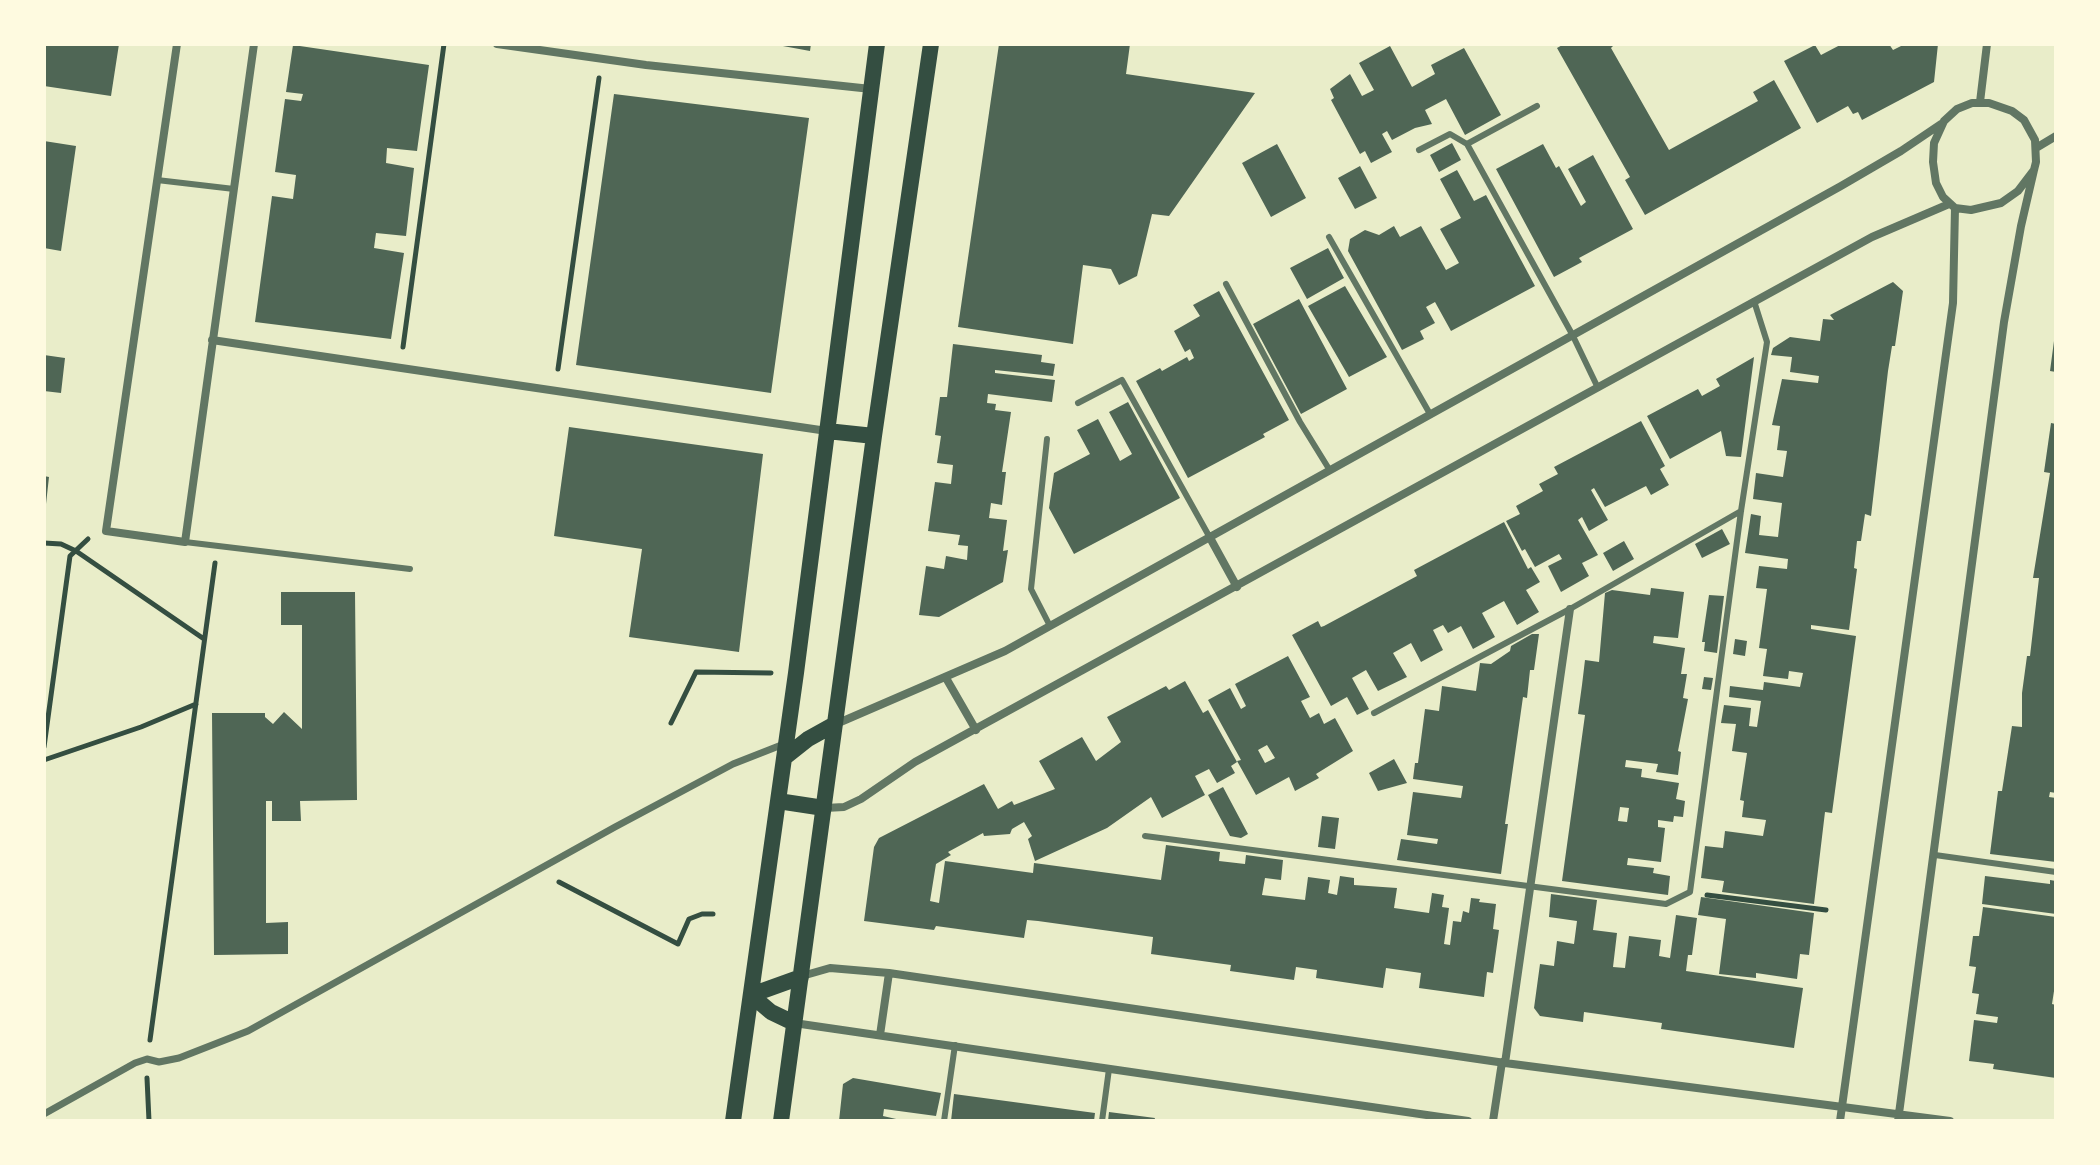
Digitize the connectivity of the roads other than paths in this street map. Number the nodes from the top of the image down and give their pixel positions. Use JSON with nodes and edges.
{"nodes":[{"id":1,"x":177,"y":44,"type":"edge"},
{"id":2,"x":254,"y":44,"type":"edge"},
{"id":3,"x":497,"y":44,"type":"edge"},
{"id":4,"x":877,"y":44,"type":"edge"},
{"id":5,"x":931,"y":44,"type":"edge"},
{"id":6,"x":1987,"y":44,"type":"edge"},
{"id":7,"x":871,"y":89,"type":"junction"},
{"id":8,"x":1980,"y":102,"type":"junction"},
{"id":9,"x":1537,"y":106,"type":"dead end"},
{"id":10,"x":1944,"y":121,"type":"junction"},
{"id":11,"x":2056,"y":136,"type":"edge"},
{"id":12,"x":1467,"y":144,"type":"junction"},
{"id":13,"x":2036,"y":148,"type":"junction"},
{"id":14,"x":1419,"y":150,"type":"dead end"},
{"id":15,"x":2034,"y":170,"type":"junction"},
{"id":16,"x":157,"y":180,"type":"junction"},
{"id":17,"x":234,"y":189,"type":"junction"},
{"id":18,"x":1952,"y":206,"type":"junction"},
{"id":19,"x":1329,"y":237,"type":"dead end"},
{"id":20,"x":1226,"y":284,"type":"dead end"},
{"id":21,"x":1754,"y":301,"type":"junction"},
{"id":22,"x":1572,"y":334,"type":"junction"},
{"id":23,"x":212,"y":340,"type":"junction"},
{"id":24,"x":1598,"y":389,"type":"junction"},
{"id":25,"x":1078,"y":403,"type":"dead end"},
{"id":26,"x":1430,"y":414,"type":"junction"},
{"id":27,"x":827,"y":431,"type":"junction"},
{"id":28,"x":874,"y":436,"type":"junction"},
{"id":29,"x":1047,"y":439,"type":"dead end"},
{"id":30,"x":1329,"y":469,"type":"junction"},
{"id":31,"x":1741,"y":511,"type":"junction"},
{"id":32,"x":1209,"y":536,"type":"junction"},
{"id":33,"x":185,"y":542,"type":"junction"},
{"id":34,"x":410,"y":569,"type":"dead end"},
{"id":35,"x":1237,"y":587,"type":"junction"},
{"id":36,"x":1570,"y":609,"type":"junction"},
{"id":37,"x":1050,"y":626,"type":"junction"},
{"id":38,"x":946,"y":678,"type":"junction"},
{"id":39,"x":1374,"y":713,"type":"dead end"},
{"id":40,"x":835,"y":724,"type":"junction"},
{"id":41,"x":976,"y":730,"type":"junction"},
{"id":42,"x":785,"y":751,"type":"junction"},
{"id":43,"x":778,"y":801,"type":"junction"},
{"id":44,"x":824,"y":808,"type":"junction"},
{"id":45,"x":1145,"y":836,"type":"dead end"},
{"id":46,"x":1935,"y":855,"type":"junction"},
{"id":47,"x":2056,"y":872,"type":"edge"},
{"id":48,"x":1530,"y":887,"type":"junction"},
{"id":49,"x":889,"y":973,"type":"junction"},
{"id":50,"x":801,"y":977,"type":"junction"},
{"id":51,"x":751,"y":995,"type":"junction"},
{"id":52,"x":794,"y":1023,"type":"junction"},
{"id":53,"x":880,"y":1035,"type":"junction"},
{"id":54,"x":955,"y":1045,"type":"junction"},
{"id":55,"x":1504,"y":1062,"type":"junction"},
{"id":56,"x":1109,"y":1069,"type":"junction"},
{"id":57,"x":1842,"y":1106,"type":"junction"},
{"id":58,"x":44,"y":1114,"type":"edge"},
{"id":59,"x":1899,"y":1118,"type":"edge"},
{"id":60,"x":733,"y":1121,"type":"edge"},
{"id":61,"x":781,"y":1121,"type":"edge"},
{"id":62,"x":944,"y":1121,"type":"edge"},
{"id":63,"x":1102,"y":1121,"type":"edge"},
{"id":64,"x":1468,"y":1121,"type":"edge"},
{"id":65,"x":1493,"y":1121,"type":"edge"},
{"id":66,"x":1840,"y":1121,"type":"edge"},
{"id":67,"x":1950,"y":1121,"type":"edge"}],
"edges":[{"from":1,"to":16,"type":"street"},
{"from":2,"to":17,"type":"street"},
{"from":3,"to":7,"type":"street"},
{"from":4,"to":7,"type":"main road"},
{"from":5,"to":28,"type":"main road"},
{"from":6,"to":8,"type":"street"},
{"from":7,"to":27,"type":"main road"},
{"from":8,"to":10,"type":"street"},
{"from":8,"to":13,"type":"street"},
{"from":9,"to":12,"type":"lane"},
{"from":10,"to":18,"type":"street"},
{"from":10,"to":22,"type":"street"},
{"from":11,"to":13,"type":"street"},
{"from":12,"to":14,"type":"lane"},
{"from":12,"to":22,"type":"lane"},
{"from":13,"to":15,"type":"street"},
{"from":15,"to":18,"type":"street"},
{"from":15,"to":46,"type":"street"},
{"from":16,"to":17,"type":"lane"},
{"from":16,"to":33,"type":"street"},
{"from":17,"to":23,"type":"street"},
{"from":18,"to":21,"type":"street"},
{"from":18,"to":57,"type":"street"},
{"from":19,"to":26,"type":"lane"},
{"from":20,"to":30,"type":"lane"},
{"from":21,"to":24,"type":"street"},
{"from":21,"to":31,"type":"lane"},
{"from":22,"to":24,"type":"lane"},
{"from":22,"to":26,"type":"street"},
{"from":23,"to":27,"type":"street"},
{"from":23,"to":33,"type":"street"},
{"from":24,"to":35,"type":"street"},
{"from":25,"to":32,"type":"lane"},
{"from":26,"to":30,"type":"street"},
{"from":27,"to":28,"type":"main road"},
{"from":27,"to":42,"type":"main road"},
{"from":28,"to":40,"type":"main road"},
{"from":29,"to":37,"type":"lane"},
{"from":30,"to":32,"type":"street"},
{"from":31,"to":36,"type":"lane"},
{"from":31,"to":48,"type":"lane"},
{"from":32,"to":35,"type":"street"},
{"from":32,"to":37,"type":"street"},
{"from":33,"to":34,"type":"lane"},
{"from":35,"to":41,"type":"street"},
{"from":36,"to":39,"type":"lane"},
{"from":36,"to":48,"type":"street"},
{"from":37,"to":38,"type":"street"},
{"from":38,"to":40,"type":"street"},
{"from":38,"to":41,"type":"street"},
{"from":40,"to":42,"type":"main road"},
{"from":40,"to":44,"type":"main road"},
{"from":41,"to":44,"type":"street"},
{"from":42,"to":43,"type":"main road"},
{"from":42,"to":58,"type":"street"},
{"from":43,"to":44,"type":"main road"},
{"from":43,"to":51,"type":"main road"},
{"from":44,"to":50,"type":"main road"},
{"from":45,"to":48,"type":"lane"},
{"from":46,"to":47,"type":"lane"},
{"from":46,"to":59,"type":"street"},
{"from":48,"to":55,"type":"street"},
{"from":49,"to":50,"type":"street"},
{"from":49,"to":53,"type":"street"},
{"from":49,"to":55,"type":"street"},
{"from":50,"to":51,"type":"main road"},
{"from":50,"to":52,"type":"main road"},
{"from":51,"to":52,"type":"main road"},
{"from":51,"to":60,"type":"main road"},
{"from":52,"to":53,"type":"street"},
{"from":52,"to":61,"type":"main road"},
{"from":53,"to":54,"type":"street"},
{"from":54,"to":56,"type":"street"},
{"from":54,"to":62,"type":"lane"},
{"from":55,"to":57,"type":"street"},
{"from":55,"to":65,"type":"street"},
{"from":56,"to":63,"type":"lane"},
{"from":56,"to":64,"type":"street"},
{"from":57,"to":59,"type":"street"},
{"from":57,"to":66,"type":"street"},
{"from":59,"to":67,"type":"street"}]}
